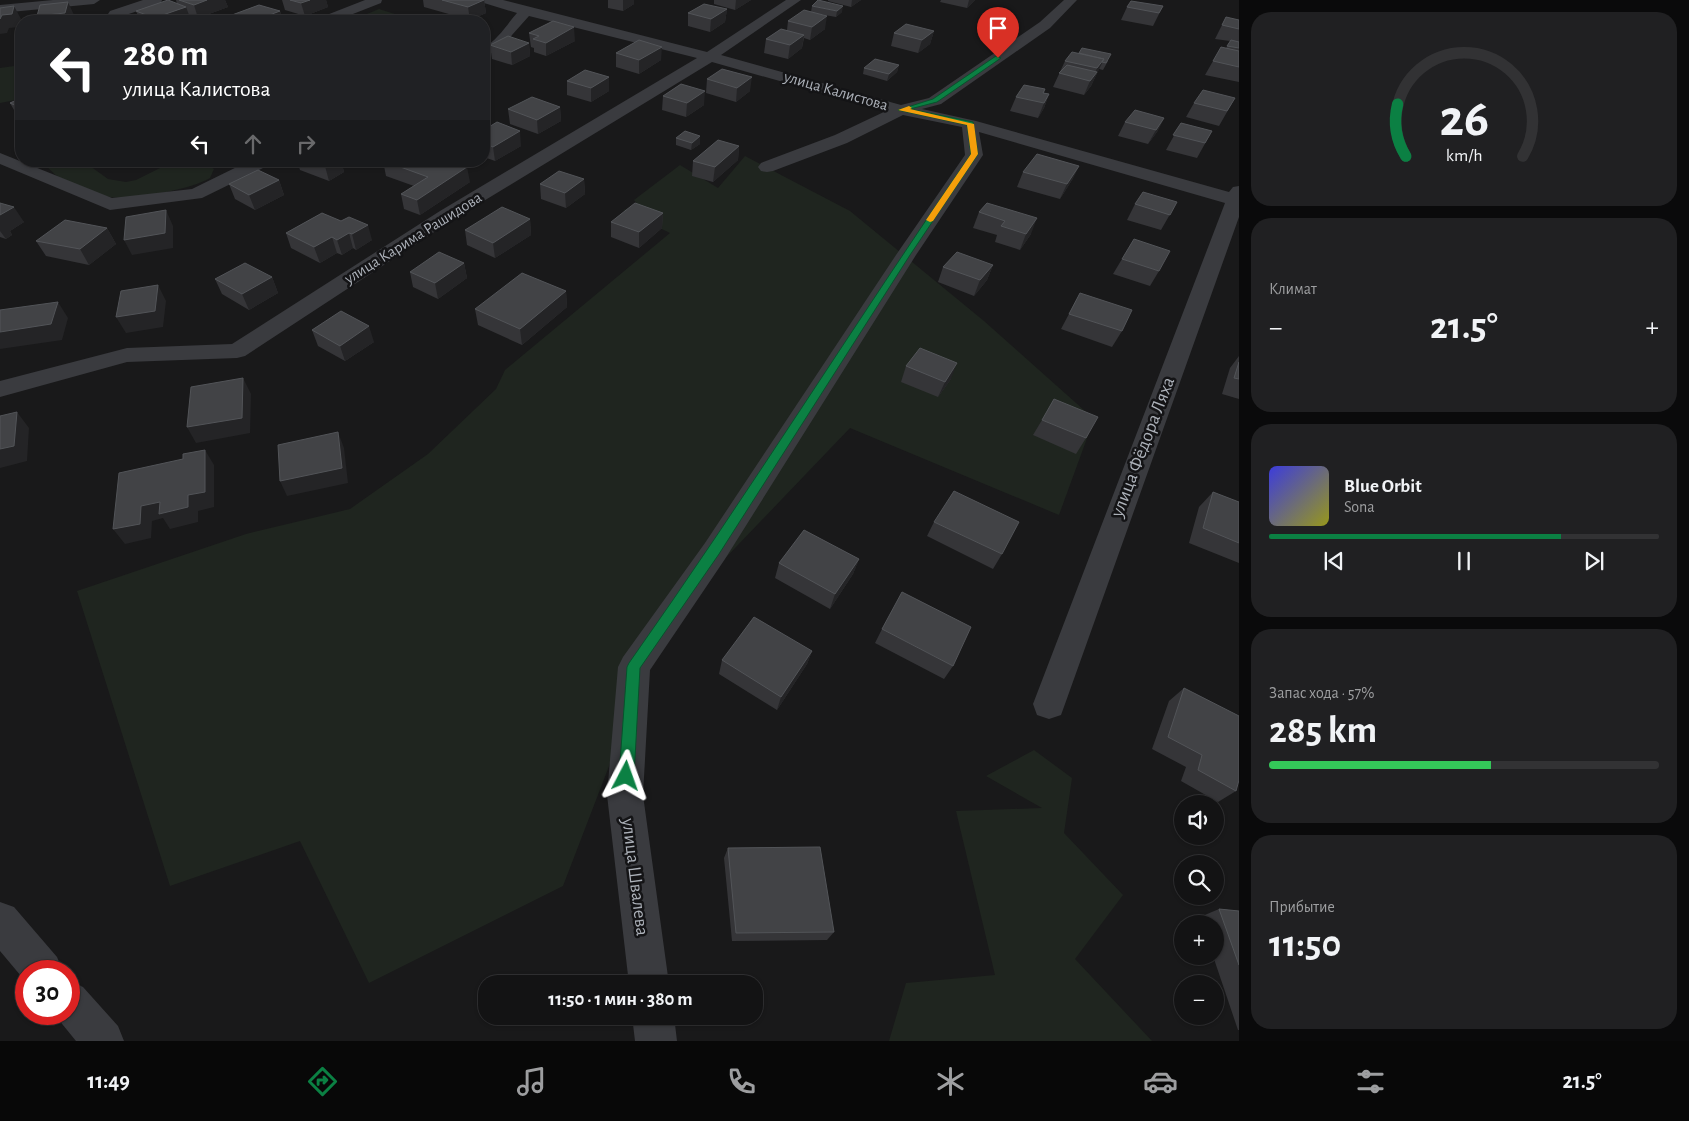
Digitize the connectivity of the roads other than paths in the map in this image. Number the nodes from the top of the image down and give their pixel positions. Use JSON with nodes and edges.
{"nodes":[{"id":1,"x":94,"y":0,"type":"edge"},
{"id":2,"x":156,"y":0,"type":"edge"},
{"id":3,"x":376,"y":0,"type":"edge"},
{"id":4,"x":489,"y":0,"type":"edge"},
{"id":5,"x":795,"y":0,"type":"edge"},
{"id":6,"x":1071,"y":0,"type":"edge"},
{"id":7,"x":0,"y":9,"type":"edge"},
{"id":8,"x":526,"y":11,"type":"junction"},
{"id":9,"x":115,"y":14,"type":"dead end"},
{"id":10,"x":339,"y":15,"type":"edge"},
{"id":11,"x":490,"y":49,"type":"edge"},
{"id":12,"x":709,"y":57,"type":"junction"},
{"id":13,"x":901,"y":110,"type":"junction"},
{"id":14,"x":970,"y":124,"type":"junction"},
{"id":15,"x":15,"y":150,"type":"edge"},
{"id":16,"x":0,"y":157,"type":"edge"},
{"id":17,"x":15,"y":163,"type":"edge"},
{"id":18,"x":23,"y":167,"type":"edge"},
{"id":19,"x":251,"y":167,"type":"edge"},
{"id":20,"x":767,"y":167,"type":"dead end"},
{"id":21,"x":1238,"y":198,"type":"edge"},
{"id":22,"x":0,"y":389,"type":"edge"},
{"id":23,"x":1049,"y":704,"type":"dead end"},
{"id":24,"x":0,"y":922,"type":"edge"},
{"id":25,"x":33,"y":960,"type":"edge"},
{"id":26,"x":648,"y":975,"type":"edge"},
{"id":27,"x":80,"y":1014,"type":"edge"},
{"id":28,"x":654,"y":1025,"type":"edge"},
{"id":29,"x":103,"y":1041,"type":"edge"},
{"id":30,"x":656,"y":1041,"type":"edge"}],
"edges":[{"from":1,"to":7,"type":"street"},
{"from":2,"to":9,"type":"street"},
{"from":3,"to":10,"type":"street"},
{"from":4,"to":8,"type":"street","name":"улица Калистова"},
{"from":5,"to":12,"type":"street","name":"улица Карима Рашидова"},
{"from":6,"to":13,"type":"street"},
{"from":8,"to":11,"type":"street"},
{"from":8,"to":12,"type":"street","name":"улица Калистова"},
{"from":12,"to":13,"type":"street","name":"улица Калистова"},
{"from":12,"to":22,"type":"street","name":"улица Карима Рашидова"},
{"from":13,"to":14,"type":"street","name":"улица Калистова"},
{"from":13,"to":20,"type":"street"},
{"from":14,"to":21,"type":"street","name":"улица Калистова"},
{"from":14,"to":26,"type":"street","name":"улица Швалева"},
{"from":15,"to":16,"type":"street"},
{"from":16,"to":17,"type":"street"},
{"from":18,"to":19,"type":"street"},
{"from":21,"to":23,"type":"street","name":"улица Фёдора Ляха"},
{"from":24,"to":25,"type":"street"},
{"from":27,"to":29,"type":"street"},
{"from":28,"to":30,"type":"street"}]}
